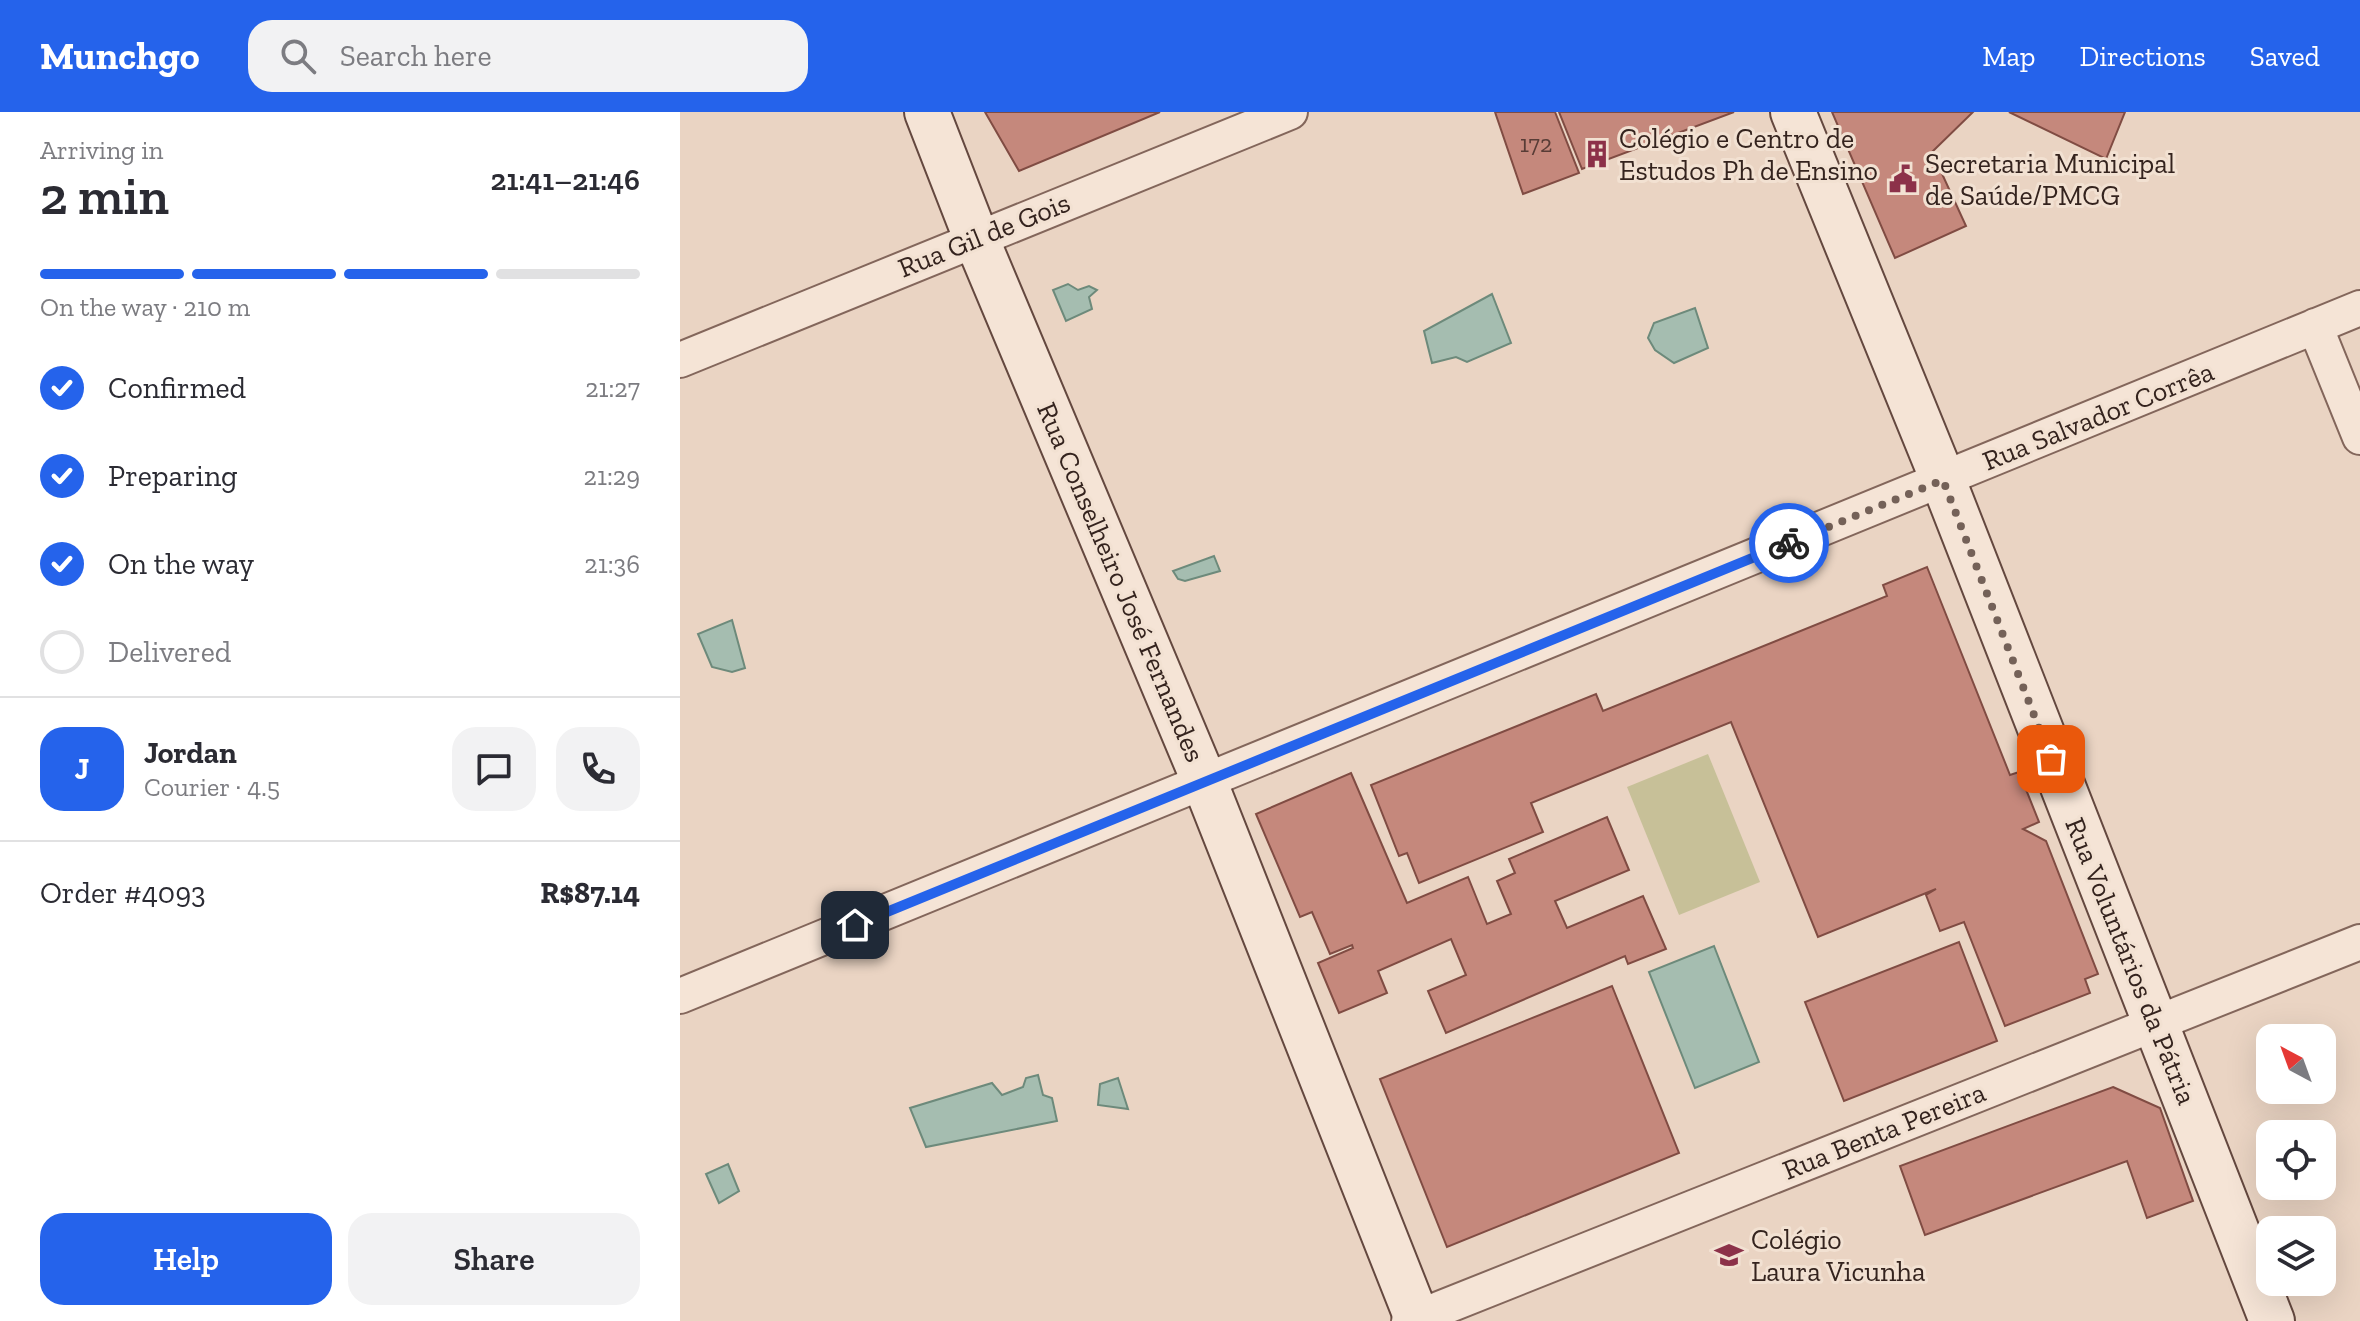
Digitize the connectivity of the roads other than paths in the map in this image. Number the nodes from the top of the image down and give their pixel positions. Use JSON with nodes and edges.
{"nodes":[{"id":1,"x":927,"y":112,"type":"edge"},
{"id":2,"x":1290,"y":112,"type":"edge"},
{"id":3,"x":1793,"y":112,"type":"edge"},
{"id":4,"x":976,"y":238,"type":"junction"},
{"id":5,"x":2360,"y":308,"type":"edge"},
{"id":6,"x":2315,"y":326,"type":"junction"},
{"id":7,"x":680,"y":360,"type":"edge"},
{"id":8,"x":2360,"y":437,"type":"edge"},
{"id":9,"x":1943,"y":480,"type":"junction"},
{"id":10,"x":1205,"y":783,"type":"junction"},
{"id":11,"x":2360,"y":942,"type":"edge"},
{"id":12,"x":680,"y":996,"type":"edge"},
{"id":13,"x":2155,"y":1022,"type":"junction"},
{"id":14,"x":1415,"y":1320,"type":"edge"},
{"id":15,"x":2272,"y":1321,"type":"edge"}],
"edges":[{"from":1,"to":4,"type":"main road","name":"Rua Conselheiro José Fernandes"},
{"from":2,"to":4,"type":"street","name":"Rua Gil de Gois"},
{"from":3,"to":9,"type":"main road","name":"Rua Voluntários da Pátria"},
{"from":4,"to":7,"type":"street","name":"Rua Gil de Gois"},
{"from":4,"to":10,"type":"main road","name":"Rua Conselheiro José Fernandes"},
{"from":5,"to":6,"type":"street","name":"Rua Salvador Corrêa"},
{"from":6,"to":8,"type":"street"},
{"from":6,"to":9,"type":"street","name":"Rua Salvador Corrêa"},
{"from":9,"to":10,"type":"street","name":"Rua Salvador Corrêa"},
{"from":9,"to":13,"type":"main road","name":"Rua Voluntários da Pátria"},
{"from":10,"to":12,"type":"street","name":"Rua Salvador Corrêa"},
{"from":10,"to":14,"type":"main road","name":"Rua Conselheiro José Fernandes"},
{"from":11,"to":13,"type":"street","name":"Rua Benta Pereira"},
{"from":13,"to":14,"type":"street","name":"Rua Benta Pereira"},
{"from":13,"to":15,"type":"main road","name":"Rua Voluntários da Pátria"}]}
